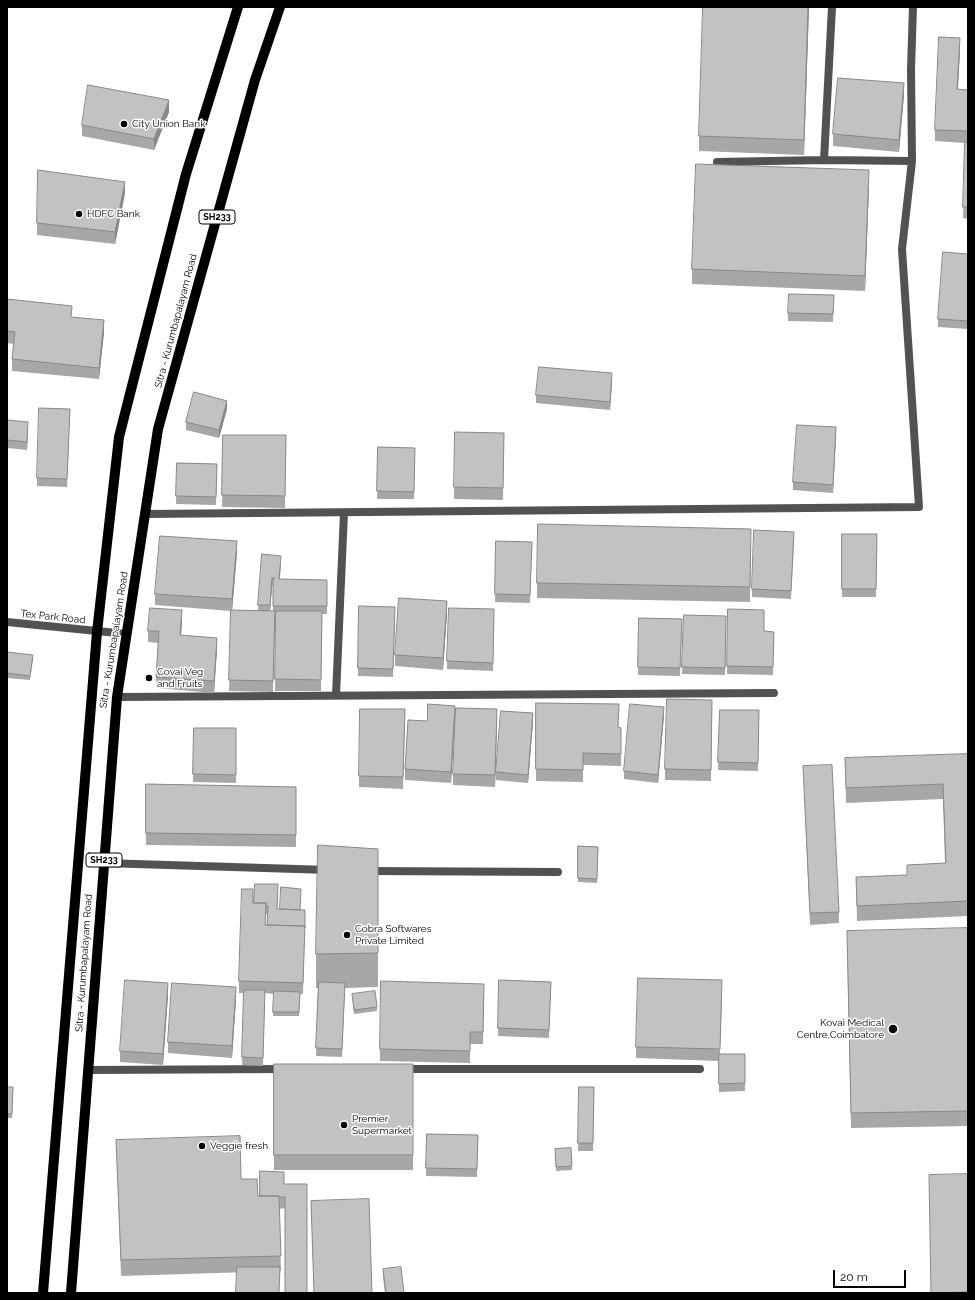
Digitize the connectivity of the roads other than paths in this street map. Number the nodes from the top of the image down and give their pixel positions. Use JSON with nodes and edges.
{"nodes":[{"id":1,"x":238,"y":7,"type":"edge"},
{"id":2,"x":280,"y":7,"type":"edge"},
{"id":3,"x":832,"y":7,"type":"edge"},
{"id":4,"x":913,"y":7,"type":"edge"},
{"id":5,"x":824,"y":160,"type":"junction"},
{"id":6,"x":912,"y":161,"type":"junction"},
{"id":7,"x":717,"y":162,"type":"dead end"},
{"id":8,"x":344,"y":513,"type":"junction"},
{"id":9,"x":146,"y":514,"type":"junction"},
{"id":10,"x":7,"y":622,"type":"edge"},
{"id":11,"x":97,"y":632,"type":"junction"},
{"id":12,"x":126,"y":634,"type":"junction"},
{"id":13,"x":774,"y":693,"type":"dead end"},
{"id":14,"x":336,"y":695,"type":"junction"},
{"id":15,"x":116,"y":697,"type":"junction"},
{"id":16,"x":103,"y":863,"type":"junction"},
{"id":17,"x":339,"y":870,"type":"edge"},
{"id":18,"x":362,"y":871,"type":"edge"},
{"id":19,"x":558,"y":872,"type":"dead end"},
{"id":20,"x":398,"y":1069,"type":"edge"},
{"id":21,"x":700,"y":1069,"type":"dead end"},
{"id":22,"x":88,"y":1070,"type":"junction"},
{"id":23,"x":295,"y":1070,"type":"edge"},
{"id":24,"x":43,"y":1293,"type":"edge"},
{"id":25,"x":70,"y":1293,"type":"edge"}],
"edges":[{"from":1,"to":11,"type":"main road","name":"Sitra - Kurumbapalayam Road"},
{"from":2,"to":9,"type":"main road","name":"Sitra - Kurumbapalayam Road","number":"SH233"},
{"from":3,"to":5,"type":"street"},
{"from":4,"to":6,"type":"street"},
{"from":5,"to":6,"type":"street"},
{"from":5,"to":7,"type":"street"},
{"from":6,"to":8,"type":"street"},
{"from":8,"to":9,"type":"street"},
{"from":8,"to":14,"type":"street"},
{"from":9,"to":12,"type":"main road","name":"Sitra - Kurumbapalayam Road","number":"SH233"},
{"from":10,"to":11,"type":"street","name":"Tex Park Road"},
{"from":11,"to":12,"type":"street","name":"Tex Park Road"},
{"from":11,"to":24,"type":"main road","name":"Sitra - Kurumbapalayam Road","number":"SH233"},
{"from":12,"to":15,"type":"main road","name":"Sitra - Kurumbapalayam Road","number":"SH233"},
{"from":13,"to":14,"type":"street"},
{"from":14,"to":15,"type":"street"},
{"from":15,"to":16,"type":"main road","name":"Sitra - Kurumbapalayam Road","number":"SH233"},
{"from":16,"to":17,"type":"street"},
{"from":16,"to":22,"type":"main road","name":"Sitra - Kurumbapalayam Road","number":"SH233"},
{"from":18,"to":19,"type":"street"},
{"from":20,"to":21,"type":"street"},
{"from":22,"to":23,"type":"street"},
{"from":22,"to":25,"type":"main road","name":"Sitra - Kurumbapalayam Road","number":"SH233"}]}
